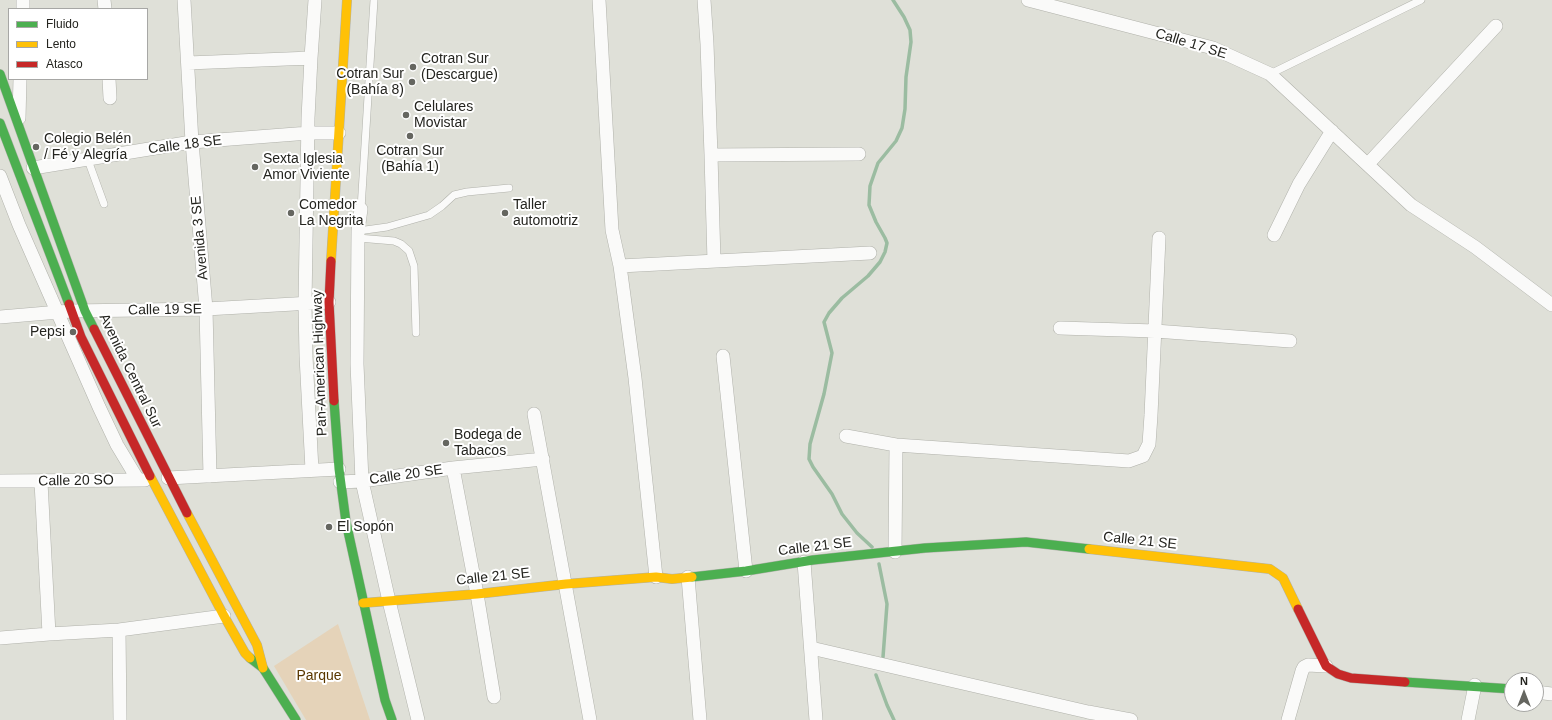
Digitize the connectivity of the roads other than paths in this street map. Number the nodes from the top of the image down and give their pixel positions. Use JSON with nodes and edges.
{"nodes":[{"id":1,"x":184,"y":0,"type":"edge"},
{"id":2,"x":315,"y":0,"type":"edge"},
{"id":3,"x":347,"y":0,"type":"edge"},
{"id":4,"x":374,"y":0,"type":"edge"},
{"id":5,"x":599,"y":0,"type":"edge"},
{"id":6,"x":704,"y":0,"type":"edge"},
{"id":7,"x":1028,"y":0,"type":"edge"},
{"id":8,"x":1421,"y":0,"type":"edge"},
{"id":9,"x":1496,"y":26,"type":"dead end"},
{"id":10,"x":311,"y":58,"type":"junction"},
{"id":11,"x":188,"y":63,"type":"junction"},
{"id":12,"x":0,"y":74,"type":"edge"},
{"id":13,"x":1270,"y":74,"type":"junction"},
{"id":14,"x":20,"y":80,"type":"edge"},
{"id":15,"x":109,"y":80,"type":"edge"},
{"id":16,"x":110,"y":98,"type":"dead end"},
{"id":17,"x":0,"y":123,"type":"edge"},
{"id":18,"x":19,"y":127,"type":"junction"},
{"id":19,"x":1332,"y":131,"type":"junction"},
{"id":20,"x":309,"y":133,"type":"junction"},
{"id":21,"x":339,"y":133,"type":"junction"},
{"id":22,"x":192,"y":142,"type":"junction"},
{"id":23,"x":859,"y":154,"type":"dead end"},
{"id":24,"x":711,"y":155,"type":"junction"},
{"id":25,"x":88,"y":160,"type":"junction"},
{"id":26,"x":1368,"y":164,"type":"junction"},
{"id":27,"x":33,"y":168,"type":"junction"},
{"id":28,"x":19,"y":171,"type":"junction"},
{"id":29,"x":0,"y":175,"type":"edge"},
{"id":30,"x":509,"y":188,"type":"dead end"},
{"id":31,"x":104,"y":204,"type":"dead end"},
{"id":32,"x":361,"y":209,"type":"joint"},
{"id":33,"x":333,"y":235,"type":"junction"},
{"id":34,"x":358,"y":235,"type":"junction"},
{"id":35,"x":1274,"y":235,"type":"dead end"},
{"id":36,"x":1159,"y":238,"type":"dead end"},
{"id":37,"x":870,"y":253,"type":"dead end"},
{"id":38,"x":714,"y":261,"type":"junction"},
{"id":39,"x":620,"y":266,"type":"junction"},
{"id":40,"x":329,"y":302,"type":"junction"},
{"id":41,"x":305,"y":304,"type":"junction"},
{"id":42,"x":1552,"y":305,"type":"edge"},
{"id":43,"x":206,"y":309,"type":"junction"},
{"id":44,"x":85,"y":311,"type":"junction"},
{"id":45,"x":65,"y":312,"type":"junction"},
{"id":46,"x":0,"y":316,"type":"edge"},
{"id":47,"x":1060,"y":328,"type":"dead end"},
{"id":48,"x":1155,"y":331,"type":"junction"},
{"id":49,"x":416,"y":333,"type":"dead end"},
{"id":50,"x":1290,"y":341,"type":"dead end"},
{"id":51,"x":723,"y":356,"type":"dead end"},
{"id":52,"x":534,"y":414,"type":"dead end"},
{"id":53,"x":846,"y":436,"type":"dead end"},
{"id":54,"x":896,"y":445,"type":"junction"},
{"id":55,"x":543,"y":459,"type":"junction"},
{"id":56,"x":453,"y":468,"type":"junction"},
{"id":57,"x":339,"y":469,"type":"junction"},
{"id":58,"x":312,"y":470,"type":"junction"},
{"id":59,"x":210,"y":476,"type":"junction"},
{"id":60,"x":168,"y":478,"type":"junction"},
{"id":61,"x":152,"y":479,"type":"junction"},
{"id":62,"x":138,"y":480,"type":"junction"},
{"id":63,"x":0,"y":481,"type":"edge"},
{"id":64,"x":362,"y":481,"type":"junction"},
{"id":65,"x":42,"y":482,"type":"junction"},
{"id":66,"x":340,"y":482,"type":"junction"},
{"id":67,"x":895,"y":552,"type":"junction"},
{"id":68,"x":804,"y":562,"type":"junction"},
{"id":69,"x":746,"y":571,"type":"junction"},
{"id":70,"x":656,"y":577,"type":"junction"},
{"id":71,"x":688,"y":577,"type":"junction"},
{"id":72,"x":566,"y":584,"type":"junction"},
{"id":73,"x":477,"y":594,"type":"junction"},
{"id":74,"x":389,"y":601,"type":"junction"},
{"id":75,"x":363,"y":603,"type":"junction"},
{"id":76,"x":224,"y":616,"type":"junction"},
{"id":77,"x":119,"y":630,"type":"junction"},
{"id":78,"x":49,"y":634,"type":"junction"},
{"id":79,"x":0,"y":638,"type":"edge"},
{"id":80,"x":810,"y":648,"type":"junction"},
{"id":81,"x":1326,"y":666,"type":"junction"},
{"id":82,"x":263,"y":668,"type":"junction"},
{"id":83,"x":1475,"y":686,"type":"junction"},
{"id":84,"x":1504,"y":688,"type":"edge"},
{"id":85,"x":494,"y":697,"type":"dead end"},
{"id":86,"x":1077,"y":715,"type":"edge"},
{"id":87,"x":120,"y":720,"type":"edge"},
{"id":88,"x":296,"y":720,"type":"edge"},
{"id":89,"x":392,"y":720,"type":"edge"},
{"id":90,"x":418,"y":720,"type":"edge"},
{"id":91,"x":590,"y":720,"type":"edge"},
{"id":92,"x":700,"y":720,"type":"edge"},
{"id":93,"x":816,"y":720,"type":"edge"},
{"id":94,"x":1131,"y":720,"type":"edge"},
{"id":95,"x":1288,"y":720,"type":"edge"},
{"id":96,"x":1468,"y":720,"type":"edge"}],
"edges":[{"from":1,"to":11,"type":"street","name":"Avenida 3 SE"},
{"from":2,"to":10,"type":"street"},
{"from":3,"to":21,"type":"main road","name":"Pan-American Highway"},
{"from":4,"to":32,"type":"lane"},
{"from":5,"to":39,"type":"street"},
{"from":6,"to":24,"type":"street"},
{"from":7,"to":13,"type":"street","name":"Calle 17 SE"},
{"from":8,"to":13,"type":"lane"},
{"from":9,"to":26,"type":"street"},
{"from":10,"to":11,"type":"street"},
{"from":10,"to":20,"type":"street"},
{"from":11,"to":22,"type":"street","name":"Avenida 3 SE"},
{"from":12,"to":18,"type":"main road","name":"Avenida Central Sur"},
{"from":13,"to":19,"type":"street","name":"Calle 17 SE"},
{"from":14,"to":18,"type":"street"},
{"from":15,"to":16,"type":"street"},
{"from":17,"to":28,"type":"main road","name":"Avenida Central Sur"},
{"from":18,"to":27,"type":"main road","name":"Avenida Central Sur"},
{"from":19,"to":26,"type":"street","name":"Calle 17 SE"},
{"from":19,"to":35,"type":"street"},
{"from":20,"to":21,"type":"street","name":"Calle 18 SE"},
{"from":20,"to":22,"type":"street","name":"Calle 18 SE"},
{"from":20,"to":41,"type":"street"},
{"from":21,"to":33,"type":"main road","name":"Pan-American Highway"},
{"from":22,"to":25,"type":"street","name":"Calle 18 SE"},
{"from":22,"to":43,"type":"street","name":"Avenida 3 SE"},
{"from":23,"to":24,"type":"street"},
{"from":24,"to":38,"type":"street"},
{"from":25,"to":27,"type":"street","name":"Calle 18 SE"},
{"from":25,"to":31,"type":"lane"},
{"from":26,"to":42,"type":"street","name":"Calle 17 SE"},
{"from":27,"to":44,"type":"main road","name":"Avenida Central Sur"},
{"from":28,"to":29,"type":"street"},
{"from":28,"to":45,"type":"main road","name":"Avenida Central Sur"},
{"from":29,"to":45,"type":"street"},
{"from":30,"to":34,"type":"lane"},
{"from":32,"to":34,"type":"street"},
{"from":33,"to":34,"type":"street"},
{"from":33,"to":40,"type":"main road","name":"Pan-American Highway"},
{"from":34,"to":49,"type":"lane"},
{"from":34,"to":64,"type":"street"},
{"from":36,"to":48,"type":"street"},
{"from":37,"to":38,"type":"street"},
{"from":38,"to":39,"type":"street"},
{"from":39,"to":70,"type":"street"},
{"from":40,"to":41,"type":"street","name":"Calle 19 SE"},
{"from":40,"to":57,"type":"main road","name":"Pan-American Highway"},
{"from":41,"to":43,"type":"street","name":"Calle 19 SE"},
{"from":41,"to":58,"type":"street"},
{"from":43,"to":44,"type":"street","name":"Calle 19 SE"},
{"from":43,"to":59,"type":"street","name":"Avenida 3 SE"},
{"from":44,"to":45,"type":"street","name":"Calle 19 SE"},
{"from":44,"to":60,"type":"main road","name":"Avenida Central Sur"},
{"from":45,"to":46,"type":"street","name":"Calle 19 SE"},
{"from":45,"to":61,"type":"main road","name":"Avenida Central Sur"},
{"from":45,"to":62,"type":"street"},
{"from":47,"to":48,"type":"street"},
{"from":48,"to":50,"type":"street"},
{"from":48,"to":54,"type":"street"},
{"from":51,"to":69,"type":"street"},
{"from":52,"to":55,"type":"street"},
{"from":53,"to":54,"type":"street"},
{"from":54,"to":67,"type":"street"},
{"from":55,"to":56,"type":"street","name":"Calle 20 SE"},
{"from":55,"to":72,"type":"street"},
{"from":56,"to":64,"type":"street","name":"Calle 20 SE"},
{"from":56,"to":73,"type":"street"},
{"from":57,"to":58,"type":"street"},
{"from":57,"to":66,"type":"main road","name":"Pan-American Highway"},
{"from":58,"to":59,"type":"street"},
{"from":59,"to":60,"type":"street"},
{"from":60,"to":82,"type":"main road","name":"Avenida Central Sur"},
{"from":61,"to":62,"type":"street","name":"Calle 20 SO"},
{"from":61,"to":76,"type":"main road","name":"Avenida Central Sur"},
{"from":62,"to":65,"type":"street","name":"Calle 20 SO"},
{"from":63,"to":65,"type":"street","name":"Calle 20 SO"},
{"from":64,"to":66,"type":"street","name":"Calle 20 SE"},
{"from":64,"to":74,"type":"street"},
{"from":65,"to":78,"type":"street"},
{"from":66,"to":75,"type":"main road","name":"Pan-American Highway"},
{"from":67,"to":68,"type":"main road","name":"Calle 21 SE"},
{"from":67,"to":81,"type":"main road","name":"Calle 21 SE"},
{"from":68,"to":69,"type":"main road","name":"Calle 21 SE"},
{"from":68,"to":80,"type":"street"},
{"from":69,"to":71,"type":"main road","name":"Calle 21 SE"},
{"from":70,"to":71,"type":"main road","name":"Calle 21 SE"},
{"from":70,"to":72,"type":"main road","name":"Calle 21 SE"},
{"from":71,"to":92,"type":"street"},
{"from":72,"to":73,"type":"main road","name":"Calle 21 SE"},
{"from":72,"to":91,"type":"street"},
{"from":73,"to":74,"type":"main road","name":"Calle 21 SE"},
{"from":73,"to":85,"type":"street"},
{"from":74,"to":75,"type":"main road","name":"Calle 21 SE"},
{"from":74,"to":90,"type":"street"},
{"from":75,"to":89,"type":"main road","name":"Pan-American Highway"},
{"from":76,"to":77,"type":"street"},
{"from":76,"to":82,"type":"main road","name":"Avenida Central Sur"},
{"from":77,"to":78,"type":"street"},
{"from":77,"to":87,"type":"street"},
{"from":78,"to":79,"type":"street"},
{"from":80,"to":86,"type":"street"},
{"from":80,"to":93,"type":"street"},
{"from":81,"to":83,"type":"main road"},
{"from":81,"to":95,"type":"street"},
{"from":82,"to":88,"type":"main road","name":"Avenida Central Sur"},
{"from":83,"to":84,"type":"main road"},
{"from":83,"to":96,"type":"street"},
{"from":86,"to":94,"type":"street"}]}
